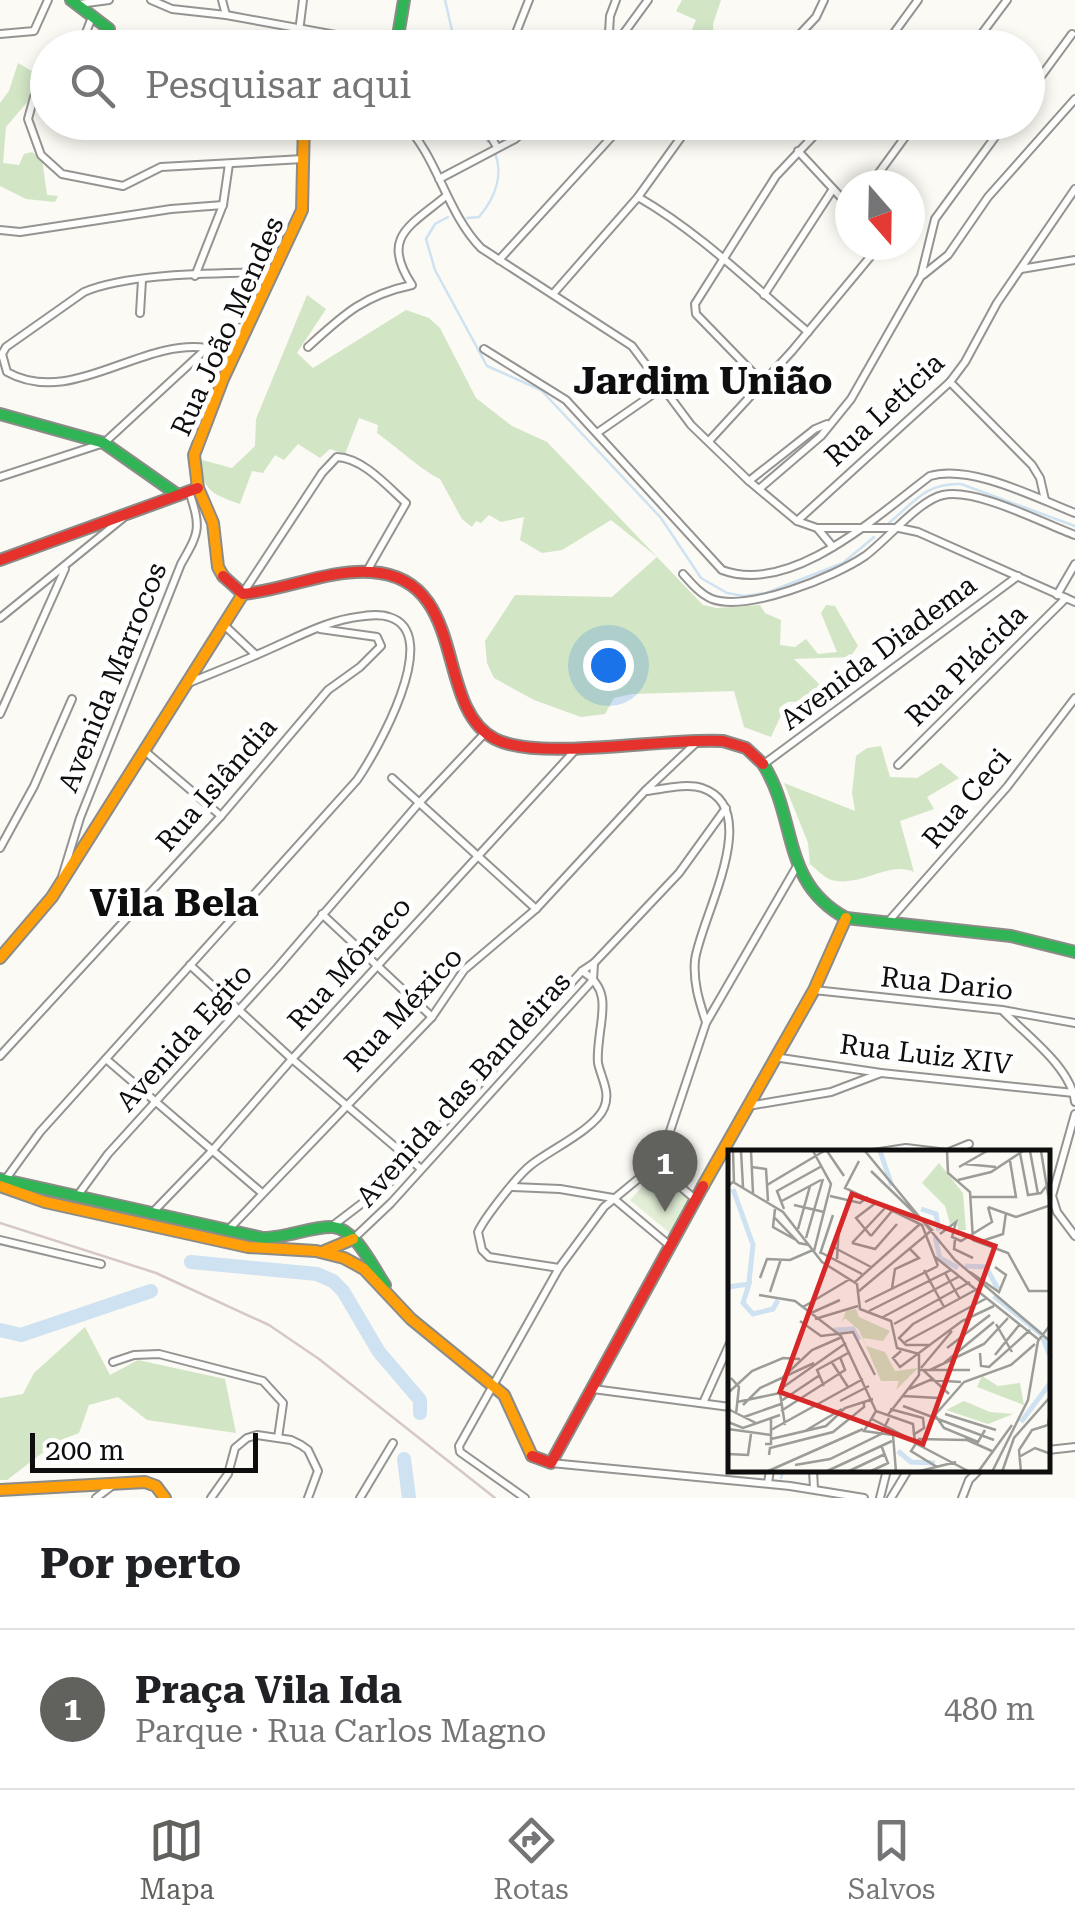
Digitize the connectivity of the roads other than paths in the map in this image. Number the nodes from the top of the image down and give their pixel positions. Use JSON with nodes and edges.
{"nodes":[{"id":1,"x":48,"y":0,"type":"edge"},
{"id":2,"x":110,"y":0,"type":"edge"},
{"id":3,"x":150,"y":0,"type":"edge"},
{"id":4,"x":303,"y":0,"type":"edge"},
{"id":5,"x":404,"y":0,"type":"edge"},
{"id":6,"x":529,"y":0,"type":"edge"},
{"id":7,"x":616,"y":0,"type":"edge"},
{"id":8,"x":648,"y":0,"type":"edge"},
{"id":9,"x":824,"y":0,"type":"edge"},
{"id":10,"x":918,"y":0,"type":"edge"},
{"id":11,"x":1006,"y":0,"type":"edge"},
{"id":12,"x":223,"y":1,"type":"edge"},
{"id":13,"x":74,"y":2,"type":"edge"},
{"id":14,"x":93,"y":15,"type":"junction"},
{"id":15,"x":226,"y":15,"type":"junction"},
{"id":16,"x":300,"y":28,"type":"junction"},
{"id":17,"x":34,"y":30,"type":"edge"},
{"id":18,"x":87,"y":30,"type":"edge"},
{"id":19,"x":108,"y":30,"type":"edge"},
{"id":20,"x":310,"y":30,"type":"edge"},
{"id":21,"x":399,"y":30,"type":"edge"},
{"id":22,"x":517,"y":30,"type":"edge"},
{"id":23,"x":610,"y":30,"type":"edge"},
{"id":24,"x":624,"y":30,"type":"edge"},
{"id":25,"x":804,"y":30,"type":"edge"},
{"id":26,"x":896,"y":30,"type":"edge"},
{"id":27,"x":984,"y":30,"type":"edge"},
{"id":28,"x":30,"y":31,"type":"edge"},
{"id":29,"x":0,"y":34,"type":"edge"},
{"id":30,"x":1072,"y":34,"type":"dead end"},
{"id":31,"x":1045,"y":71,"type":"edge"},
{"id":32,"x":1075,"y":99,"type":"edge"},
{"id":33,"x":1045,"y":133,"type":"edge"},
{"id":34,"x":36,"y":140,"type":"edge"},
{"id":35,"x":305,"y":140,"type":"edge"},
{"id":36,"x":417,"y":140,"type":"edge"},
{"id":37,"x":494,"y":140,"type":"edge"},
{"id":38,"x":512,"y":140,"type":"edge"},
{"id":39,"x":609,"y":140,"type":"edge"},
{"id":40,"x":679,"y":140,"type":"edge"},
{"id":41,"x":809,"y":140,"type":"edge"},
{"id":42,"x":903,"y":140,"type":"edge"},
{"id":43,"x":993,"y":140,"type":"edge"},
{"id":44,"x":1039,"y":140,"type":"edge"},
{"id":45,"x":498,"y":147,"type":"junction"},
{"id":46,"x":798,"y":151,"type":"junction"},
{"id":47,"x":306,"y":159,"type":"junction"},
{"id":48,"x":228,"y":164,"type":"junction"},
{"id":49,"x":881,"y":170,"type":"edge"},
{"id":50,"x":438,"y":179,"type":"junction"},
{"id":51,"x":1075,"y":188,"type":"edge"},
{"id":52,"x":833,"y":189,"type":"joint"},
{"id":53,"x":446,"y":196,"type":"junction"},
{"id":54,"x":638,"y":197,"type":"junction"},
{"id":55,"x":223,"y":205,"type":"junction"},
{"id":56,"x":0,"y":230,"type":"edge"},
{"id":57,"x":724,"y":259,"type":"junction"},
{"id":58,"x":499,"y":260,"type":"junction"},
{"id":59,"x":868,"y":260,"type":"edge"},
{"id":60,"x":1075,"y":260,"type":"edge"},
{"id":61,"x":1020,"y":269,"type":"junction"},
{"id":62,"x":272,"y":272,"type":"junction"},
{"id":63,"x":194,"y":276,"type":"junction"},
{"id":64,"x":921,"y":276,"type":"junction"},
{"id":65,"x":142,"y":280,"type":"junction"},
{"id":66,"x":553,"y":294,"type":"junction"},
{"id":67,"x":764,"y":294,"type":"junction"},
{"id":68,"x":140,"y":312,"type":"dead end"},
{"id":69,"x":250,"y":321,"type":"junction"},
{"id":70,"x":808,"y":332,"type":"junction"},
{"id":71,"x":308,"y":347,"type":"dead end"},
{"id":72,"x":207,"y":348,"type":"junction"},
{"id":73,"x":484,"y":350,"type":"dead end"},
{"id":74,"x":763,"y":382,"type":"junction"},
{"id":75,"x":950,"y":382,"type":"junction"},
{"id":76,"x":662,"y":387,"type":"junction"},
{"id":77,"x":0,"y":414,"type":"edge"},
{"id":78,"x":828,"y":424,"type":"junction"},
{"id":79,"x":597,"y":433,"type":"junction"},
{"id":80,"x":709,"y":441,"type":"junction"},
{"id":81,"x":104,"y":443,"type":"junction"},
{"id":82,"x":0,"y":476,"type":"edge"},
{"id":83,"x":749,"y":481,"type":"junction"},
{"id":84,"x":759,"y":489,"type":"junction"},
{"id":85,"x":189,"y":491,"type":"junction"},
{"id":86,"x":1046,"y":502,"type":"junction"},
{"id":87,"x":132,"y":510,"type":"junction"},
{"id":88,"x":1075,"y":513,"type":"edge"},
{"id":89,"x":797,"y":520,"type":"junction"},
{"id":90,"x":817,"y":528,"type":"junction"},
{"id":91,"x":862,"y":528,"type":"junction"},
{"id":92,"x":899,"y":528,"type":"junction"},
{"id":93,"x":1075,"y":535,"type":"edge"},
{"id":94,"x":832,"y":547,"type":"junction"},
{"id":95,"x":0,"y":560,"type":"edge"},
{"id":96,"x":1075,"y":564,"type":"edge"},
{"id":97,"x":66,"y":566,"type":"junction"},
{"id":98,"x":367,"y":570,"type":"junction"},
{"id":99,"x":682,"y":574,"type":"dead end"},
{"id":100,"x":1018,"y":576,"type":"junction"},
{"id":101,"x":243,"y":594,"type":"junction"},
{"id":102,"x":1062,"y":596,"type":"junction"},
{"id":103,"x":1075,"y":602,"type":"edge"},
{"id":104,"x":0,"y":618,"type":"edge"},
{"id":105,"x":224,"y":624,"type":"junction"},
{"id":106,"x":316,"y":628,"type":"junction"},
{"id":107,"x":256,"y":655,"type":"junction"},
{"id":108,"x":186,"y":684,"type":"junction"},
{"id":109,"x":1075,"y":698,"type":"edge"},
{"id":110,"x":72,"y":699,"type":"dead end"},
{"id":111,"x":0,"y":714,"type":"edge"},
{"id":112,"x":485,"y":732,"type":"junction"},
{"id":113,"x":700,"y":740,"type":"junction"},
{"id":114,"x":579,"y":746,"type":"junction"},
{"id":115,"x":146,"y":752,"type":"junction"},
{"id":116,"x":764,"y":764,"type":"junction"},
{"id":117,"x":898,"y":764,"type":"dead end"},
{"id":118,"x":392,"y":778,"type":"dead end"},
{"id":119,"x":645,"y":791,"type":"junction"},
{"id":120,"x":418,"y":803,"type":"junction"},
{"id":121,"x":726,"y":808,"type":"junction"},
{"id":122,"x":221,"y":816,"type":"junction"},
{"id":123,"x":0,"y":848,"type":"edge"},
{"id":124,"x":477,"y":856,"type":"junction"},
{"id":125,"x":797,"y":866,"type":"junction"},
{"id":126,"x":62,"y":883,"type":"junction"},
{"id":127,"x":536,"y":909,"type":"junction"},
{"id":128,"x":322,"y":914,"type":"junction"},
{"id":129,"x":846,"y":918,"type":"junction"},
{"id":130,"x":886,"y":924,"type":"junction"},
{"id":131,"x":1075,"y":952,"type":"edge"},
{"id":132,"x":0,"y":958,"type":"edge"},
{"id":133,"x":594,"y":963,"type":"junction"},
{"id":134,"x":190,"y":965,"type":"junction"},
{"id":135,"x":377,"y":966,"type":"junction"},
{"id":136,"x":582,"y":970,"type":"junction"},
{"id":137,"x":594,"y":980,"type":"junction"},
{"id":138,"x":814,"y":990,"type":"junction"},
{"id":139,"x":238,"y":1009,"type":"junction"},
{"id":140,"x":1002,"y":1010,"type":"junction"},
{"id":141,"x":432,"y":1016,"type":"junction"},
{"id":142,"x":1075,"y":1022,"type":"edge"},
{"id":143,"x":706,"y":1023,"type":"junction"},
{"id":144,"x":0,"y":1056,"type":"edge"},
{"id":145,"x":774,"y":1057,"type":"junction"},
{"id":146,"x":106,"y":1059,"type":"junction"},
{"id":147,"x":292,"y":1059,"type":"junction"},
{"id":148,"x":494,"y":1068,"type":"junction"},
{"id":149,"x":881,"y":1073,"type":"junction"},
{"id":150,"x":503,"y":1078,"type":"junction"},
{"id":151,"x":1074,"y":1094,"type":"edge"},
{"id":152,"x":1075,"y":1102,"type":"edge"},
{"id":153,"x":156,"y":1103,"type":"junction"},
{"id":154,"x":345,"y":1104,"type":"junction"},
{"id":155,"x":747,"y":1106,"type":"junction"},
{"id":156,"x":1075,"y":1114,"type":"edge"},
{"id":157,"x":893,"y":1150,"type":"edge"},
{"id":158,"x":922,"y":1150,"type":"edge"},
{"id":159,"x":211,"y":1152,"type":"junction"},
{"id":160,"x":410,"y":1160,"type":"junction"},
{"id":161,"x":655,"y":1166,"type":"junction"},
{"id":162,"x":420,"y":1168,"type":"junction"},
{"id":163,"x":2,"y":1182,"type":"edge"},
{"id":164,"x":513,"y":1187,"type":"junction"},
{"id":165,"x":262,"y":1193,"type":"junction"},
{"id":166,"x":78,"y":1195,"type":"junction"},
{"id":167,"x":52,"y":1197,"type":"junction"},
{"id":168,"x":614,"y":1198,"type":"junction"},
{"id":169,"x":695,"y":1199,"type":"junction"},
{"id":170,"x":154,"y":1211,"type":"junction"},
{"id":171,"x":331,"y":1227,"type":"junction"},
{"id":172,"x":229,"y":1230,"type":"junction"},
{"id":173,"x":313,"y":1232,"type":"junction"},
{"id":174,"x":1075,"y":1236,"type":"edge"},
{"id":175,"x":353,"y":1239,"type":"junction"},
{"id":176,"x":0,"y":1240,"type":"edge"},
{"id":177,"x":670,"y":1245,"type":"junction"},
{"id":178,"x":315,"y":1252,"type":"junction"},
{"id":179,"x":101,"y":1264,"type":"dead end"},
{"id":180,"x":560,"y":1268,"type":"junction"},
{"id":181,"x":389,"y":1292,"type":"junction"},
{"id":182,"x":728,"y":1348,"type":"edge"},
{"id":183,"x":113,"y":1362,"type":"dead end"},
{"id":184,"x":494,"y":1385,"type":"junction"},
{"id":185,"x":593,"y":1389,"type":"junction"},
{"id":186,"x":704,"y":1403,"type":"junction"},
{"id":187,"x":728,"y":1407,"type":"edge"},
{"id":188,"x":278,"y":1438,"type":"junction"},
{"id":189,"x":393,"y":1443,"type":"dead end"},
{"id":190,"x":1075,"y":1447,"type":"edge"},
{"id":191,"x":1050,"y":1450,"type":"edge"},
{"id":192,"x":551,"y":1463,"type":"junction"},
{"id":193,"x":770,"y":1473,"type":"edge"},
{"id":194,"x":813,"y":1473,"type":"edge"},
{"id":195,"x":885,"y":1473,"type":"edge"},
{"id":196,"x":906,"y":1473,"type":"edge"},
{"id":197,"x":976,"y":1473,"type":"edge"},
{"id":198,"x":768,"y":1483,"type":"junction"},
{"id":199,"x":113,"y":1486,"type":"junction"},
{"id":200,"x":0,"y":1490,"type":"edge"},
{"id":201,"x":814,"y":1490,"type":"junction"},
{"id":202,"x":96,"y":1498,"type":"edge"},
{"id":203,"x":166,"y":1498,"type":"edge"},
{"id":204,"x":211,"y":1498,"type":"edge"},
{"id":205,"x":308,"y":1498,"type":"edge"},
{"id":206,"x":360,"y":1498,"type":"edge"},
{"id":207,"x":525,"y":1498,"type":"edge"},
{"id":208,"x":864,"y":1498,"type":"edge"},
{"id":209,"x":880,"y":1498,"type":"edge"},
{"id":210,"x":891,"y":1498,"type":"edge"},
{"id":211,"x":962,"y":1498,"type":"edge"}],
"edges":[{"from":1,"to":17,"type":"street"},
{"from":2,"to":13,"type":"street"},
{"from":3,"to":15,"type":"street"},
{"from":4,"to":16,"type":"street"},
{"from":5,"to":21,"type":"street"},
{"from":6,"to":22,"type":"street"},
{"from":7,"to":23,"type":"street"},
{"from":8,"to":24,"type":"street"},
{"from":9,"to":25,"type":"street"},
{"from":10,"to":26,"type":"street"},
{"from":11,"to":27,"type":"street"},
{"from":12,"to":15,"type":"street"},
{"from":13,"to":14,"type":"street"},
{"from":14,"to":18,"type":"street"},
{"from":14,"to":19,"type":"street"},
{"from":15,"to":16,"type":"street"},
{"from":16,"to":20,"type":"street"},
{"from":28,"to":29,"type":"street"},
{"from":30,"to":31,"type":"street"},
{"from":32,"to":33,"type":"street"},
{"from":34,"to":48,"type":"street"},
{"from":35,"to":47,"type":"street","name":"Rua João Mendes"},
{"from":36,"to":50,"type":"street"},
{"from":37,"to":45,"type":"street"},
{"from":38,"to":45,"type":"street"},
{"from":39,"to":58,"type":"street"},
{"from":40,"to":54,"type":"street"},
{"from":41,"to":46,"type":"street"},
{"from":42,"to":49,"type":"street"},
{"from":43,"to":64,"type":"street"},
{"from":44,"to":64,"type":"street"},
{"from":45,"to":50,"type":"street"},
{"from":46,"to":52,"type":"street"},
{"from":46,"to":57,"type":"street"},
{"from":47,"to":48,"type":"street"},
{"from":47,"to":62,"type":"street","name":"Rua João Mendes"},
{"from":48,"to":55,"type":"street"},
{"from":50,"to":53,"type":"street"},
{"from":51,"to":61,"type":"street","name":"Rua Letícia"},
{"from":52,"to":67,"type":"street"},
{"from":53,"to":58,"type":"street"},
{"from":53,"to":71,"type":"street"},
{"from":54,"to":57,"type":"street"},
{"from":54,"to":66,"type":"street"},
{"from":55,"to":56,"type":"street"},
{"from":55,"to":63,"type":"street"},
{"from":57,"to":67,"type":"street"},
{"from":57,"to":74,"type":"street"},
{"from":58,"to":66,"type":"street"},
{"from":59,"to":70,"type":"street"},
{"from":60,"to":61,"type":"street"},
{"from":61,"to":75,"type":"street","name":"Rua Letícia"},
{"from":62,"to":63,"type":"street"},
{"from":62,"to":69,"type":"street","name":"Rua João Mendes"},
{"from":63,"to":65,"type":"street"},
{"from":64,"to":78,"type":"street"},
{"from":65,"to":68,"type":"street"},
{"from":65,"to":72,"type":"street"},
{"from":66,"to":76,"type":"street"},
{"from":67,"to":70,"type":"street"},
{"from":69,"to":72,"type":"street"},
{"from":69,"to":85,"type":"street","name":"Rua João Mendes"},
{"from":70,"to":74,"type":"street"},
{"from":72,"to":81,"type":"street"},
{"from":73,"to":79,"type":"street"},
{"from":74,"to":80,"type":"street"},
{"from":75,"to":86,"type":"street"},
{"from":75,"to":89,"type":"street","name":"Rua Letícia"},
{"from":76,"to":79,"type":"street"},
{"from":76,"to":80,"type":"street"},
{"from":77,"to":81,"type":"street"},
{"from":78,"to":83,"type":"street"},
{"from":78,"to":84,"type":"street"},
{"from":79,"to":94,"type":"street"},
{"from":80,"to":83,"type":"street"},
{"from":81,"to":82,"type":"street"},
{"from":81,"to":85,"type":"street"},
{"from":83,"to":84,"type":"street"},
{"from":84,"to":89,"type":"street"},
{"from":85,"to":87,"type":"street"},
{"from":85,"to":101,"type":"street"},
{"from":85,"to":126,"type":"street","name":"Avenida Marrocos"},
{"from":86,"to":88,"type":"street"},
{"from":86,"to":91,"type":"street"},
{"from":87,"to":95,"type":"street"},
{"from":87,"to":97,"type":"street"},
{"from":89,"to":90,"type":"street"},
{"from":90,"to":91,"type":"street"},
{"from":90,"to":94,"type":"street"},
{"from":91,"to":92,"type":"street"},
{"from":91,"to":94,"type":"street"},
{"from":92,"to":93,"type":"street"},
{"from":92,"to":99,"type":"street"},
{"from":92,"to":100,"type":"street"},
{"from":96,"to":102,"type":"street","name":"Rua Plácida"},
{"from":97,"to":104,"type":"street"},
{"from":97,"to":111,"type":"street"},
{"from":98,"to":101,"type":"street"},
{"from":98,"to":101,"type":"street"},
{"from":98,"to":112,"type":"street"},
{"from":100,"to":102,"type":"street"},
{"from":100,"to":116,"type":"street","name":"Avenida Diadema"},
{"from":101,"to":105,"type":"street"},
{"from":102,"to":103,"type":"street"},
{"from":102,"to":117,"type":"street","name":"Rua Plácida"},
{"from":105,"to":107,"type":"street"},
{"from":105,"to":108,"type":"street"},
{"from":106,"to":107,"type":"street"},
{"from":106,"to":122,"type":"street","name":"Rua Islândia"},
{"from":106,"to":134,"type":"street"},
{"from":107,"to":108,"type":"street"},
{"from":108,"to":115,"type":"street"},
{"from":109,"to":130,"type":"street","name":"Rua Ceci"},
{"from":110,"to":123,"type":"street"},
{"from":112,"to":114,"type":"street"},
{"from":112,"to":120,"type":"street","name":"Avenida Egito"},
{"from":113,"to":114,"type":"street"},
{"from":113,"to":116,"type":"street"},
{"from":113,"to":119,"type":"street","name":"Rua México"},
{"from":114,"to":124,"type":"street","name":"Rua Mônaco"},
{"from":115,"to":122,"type":"street"},
{"from":115,"to":126,"type":"street"},
{"from":116,"to":125,"type":"street"},
{"from":118,"to":120,"type":"street"},
{"from":119,"to":121,"type":"street"},
{"from":119,"to":127,"type":"street","name":"Rua México"},
{"from":120,"to":124,"type":"street"},
{"from":120,"to":128,"type":"street","name":"Avenida Egito"},
{"from":121,"to":133,"type":"street","name":"Avenida das Bandeiras"},
{"from":121,"to":143,"type":"street"},
{"from":122,"to":144,"type":"street","name":"Rua Islândia"},
{"from":124,"to":127,"type":"street"},
{"from":124,"to":135,"type":"street","name":"Rua Mônaco"},
{"from":125,"to":129,"type":"street"},
{"from":125,"to":143,"type":"street"},
{"from":126,"to":132,"type":"street"},
{"from":127,"to":141,"type":"street","name":"Rua México"},
{"from":128,"to":135,"type":"street"},
{"from":128,"to":139,"type":"street","name":"Avenida Egito"},
{"from":129,"to":130,"type":"street"},
{"from":129,"to":138,"type":"street"},
{"from":130,"to":131,"type":"street"},
{"from":133,"to":136,"type":"street","name":"Avenida das Bandeiras"},
{"from":133,"to":137,"type":"street","name":"Avenida das Bandeiras"},
{"from":134,"to":139,"type":"street"},
{"from":134,"to":146,"type":"street"},
{"from":135,"to":141,"type":"street"},
{"from":135,"to":147,"type":"street","name":"Rua Mônaco"},
{"from":136,"to":137,"type":"street"},
{"from":136,"to":148,"type":"street","name":"Avenida das Bandeiras"},
{"from":137,"to":150,"type":"street","name":"Avenida das Bandeiras"},
{"from":137,"to":164,"type":"street"},
{"from":138,"to":140,"type":"street","name":"Rua Dario"},
{"from":138,"to":145,"type":"street"},
{"from":139,"to":147,"type":"street"},
{"from":139,"to":153,"type":"street","name":"Avenida Egito"},
{"from":140,"to":142,"type":"street","name":"Rua Dario"},
{"from":140,"to":151,"type":"street"},
{"from":141,"to":154,"type":"street","name":"Rua México"},
{"from":143,"to":161,"type":"street"},
{"from":145,"to":149,"type":"street","name":"Rua Luiz XIV"},
{"from":145,"to":155,"type":"street"},
{"from":146,"to":153,"type":"street"},
{"from":146,"to":163,"type":"street"},
{"from":147,"to":154,"type":"street"},
{"from":147,"to":159,"type":"street","name":"Rua Mônaco"},
{"from":148,"to":150,"type":"street"},
{"from":148,"to":160,"type":"street","name":"Avenida das Bandeiras"},
{"from":149,"to":151,"type":"street","name":"Rua Luiz XIV"},
{"from":149,"to":155,"type":"street"},
{"from":150,"to":162,"type":"street","name":"Avenida das Bandeiras"},
{"from":151,"to":152,"type":"street"},
{"from":153,"to":159,"type":"street"},
{"from":153,"to":166,"type":"street","name":"Avenida Egito"},
{"from":154,"to":160,"type":"street"},
{"from":154,"to":165,"type":"street","name":"Rua México"},
{"from":155,"to":169,"type":"street"},
{"from":156,"to":174,"type":"street"},
{"from":157,"to":158,"type":"street"},
{"from":159,"to":165,"type":"street"},
{"from":159,"to":170,"type":"street","name":"Rua Mônaco"},
{"from":160,"to":162,"type":"street"},
{"from":160,"to":171,"type":"street","name":"Avenida das Bandeiras"},
{"from":161,"to":168,"type":"street"},
{"from":161,"to":169,"type":"street"},
{"from":162,"to":175,"type":"street","name":"Avenida das Bandeiras"},
{"from":163,"to":167,"type":"street"},
{"from":164,"to":168,"type":"street"},
{"from":164,"to":180,"type":"street"},
{"from":165,"to":172,"type":"street","name":"Rua México"},
{"from":166,"to":167,"type":"street"},
{"from":166,"to":170,"type":"street"},
{"from":167,"to":178,"type":"street"},
{"from":168,"to":177,"type":"street"},
{"from":168,"to":180,"type":"street"},
{"from":169,"to":177,"type":"street"},
{"from":170,"to":172,"type":"street"},
{"from":171,"to":173,"type":"street"},
{"from":171,"to":175,"type":"street"},
{"from":172,"to":173,"type":"street"},
{"from":173,"to":178,"type":"street"},
{"from":175,"to":178,"type":"street"},
{"from":175,"to":181,"type":"street"},
{"from":176,"to":179,"type":"street"},
{"from":177,"to":185,"type":"street"},
{"from":178,"to":181,"type":"street"},
{"from":180,"to":184,"type":"street"},
{"from":181,"to":184,"type":"street"},
{"from":182,"to":186,"type":"street"},
{"from":183,"to":188,"type":"street"},
{"from":184,"to":192,"type":"street"},
{"from":184,"to":207,"type":"street"},
{"from":185,"to":186,"type":"street"},
{"from":185,"to":192,"type":"street"},
{"from":186,"to":187,"type":"street"},
{"from":188,"to":204,"type":"street"},
{"from":188,"to":205,"type":"street"},
{"from":189,"to":206,"type":"street"},
{"from":190,"to":191,"type":"street"},
{"from":192,"to":198,"type":"street"},
{"from":193,"to":198,"type":"street"},
{"from":194,"to":201,"type":"street"},
{"from":195,"to":209,"type":"street"},
{"from":196,"to":210,"type":"street"},
{"from":197,"to":211,"type":"street"},
{"from":198,"to":201,"type":"street"},
{"from":199,"to":200,"type":"street"},
{"from":199,"to":202,"type":"street"},
{"from":199,"to":203,"type":"street"},
{"from":201,"to":208,"type":"street"}]}
